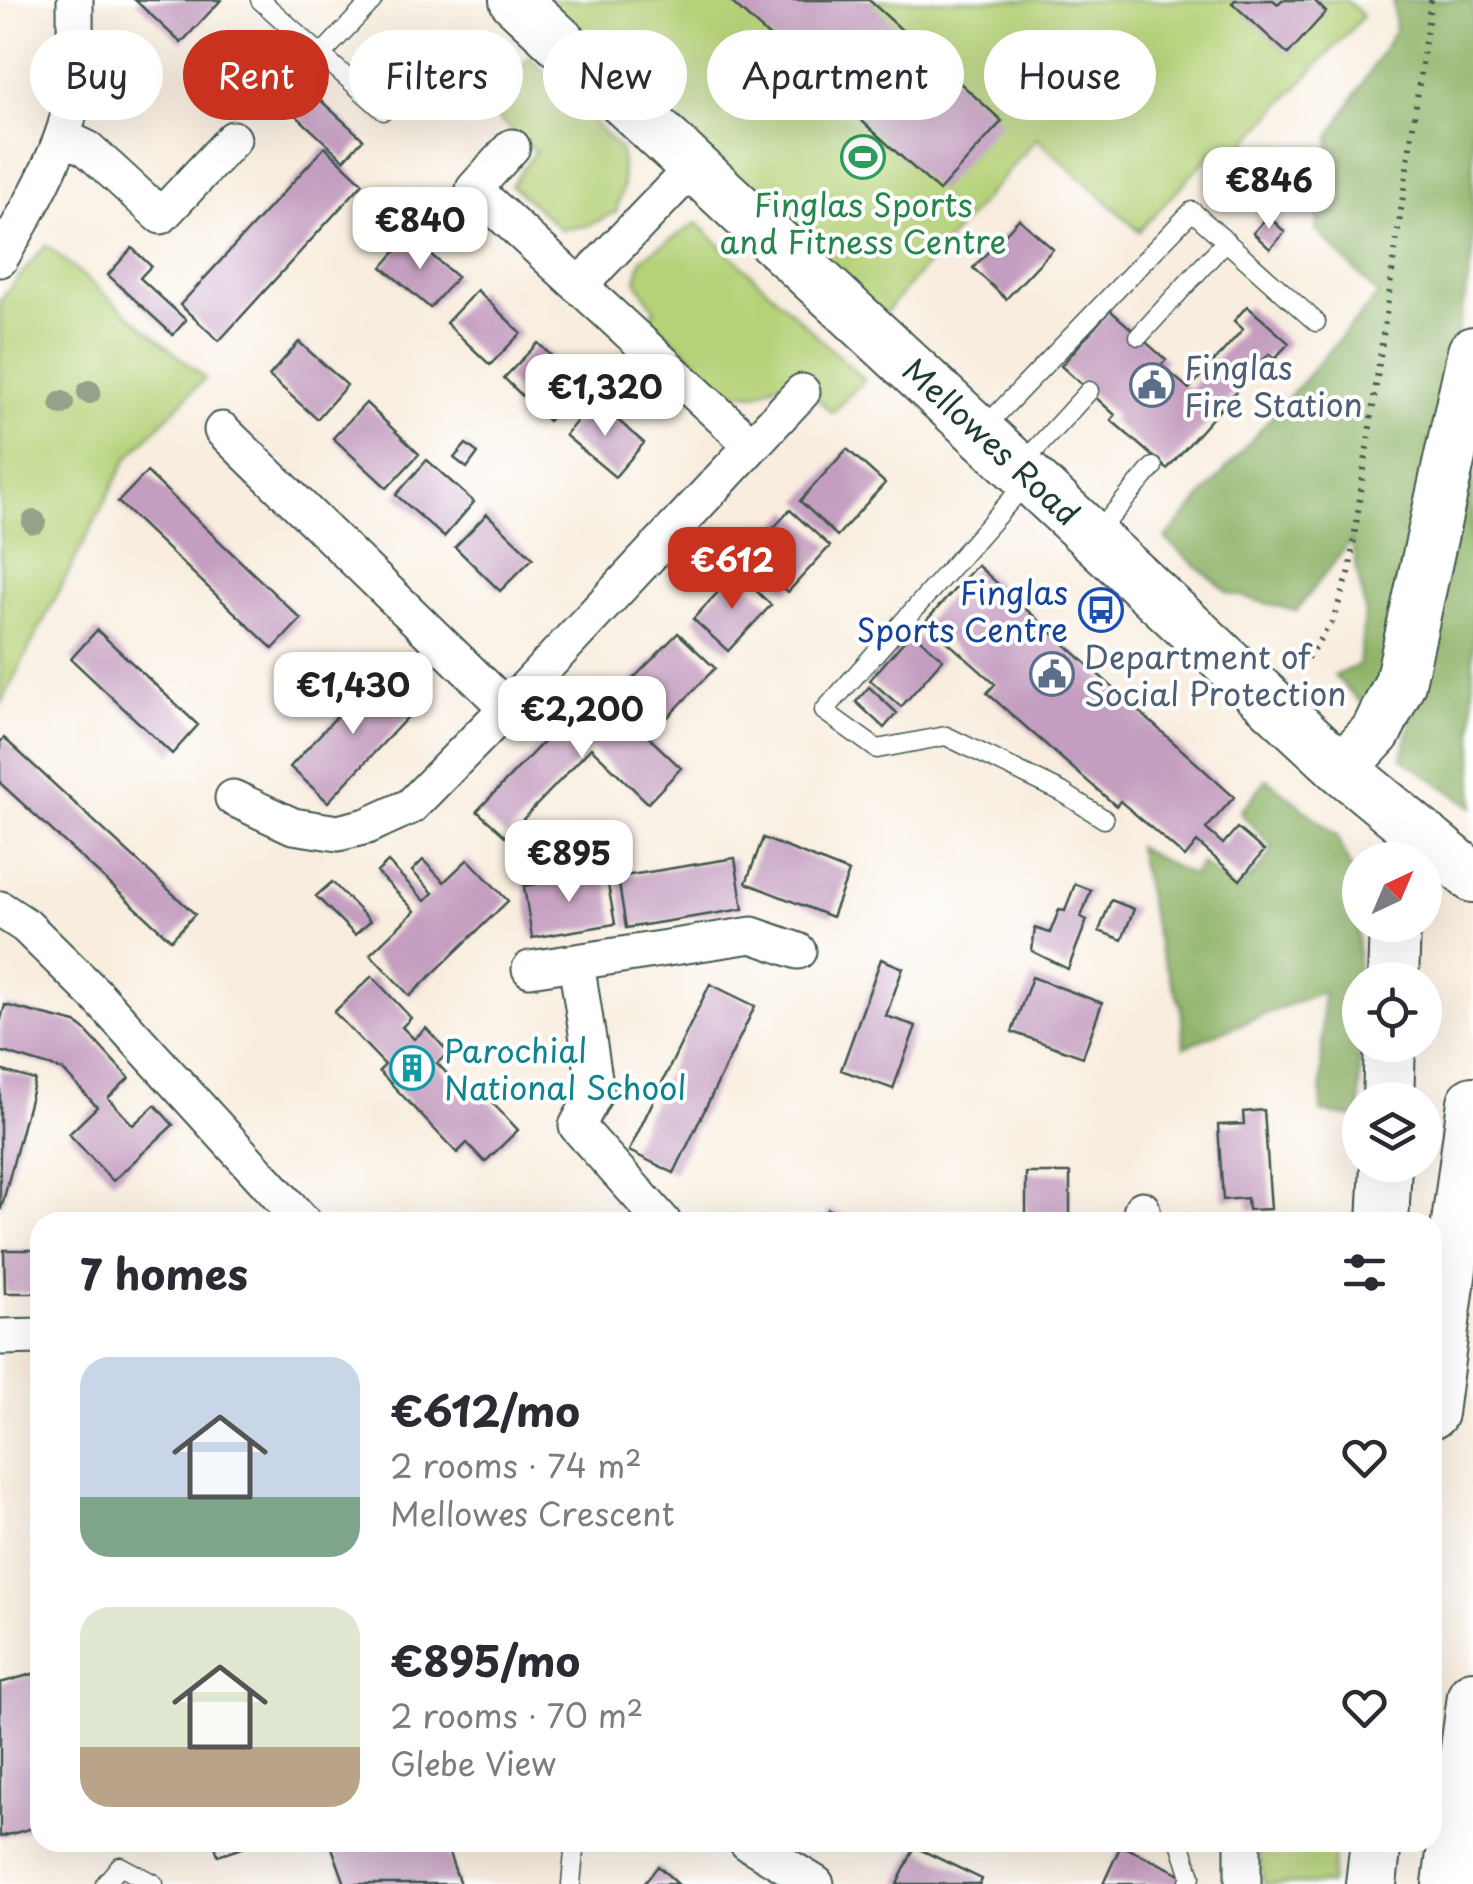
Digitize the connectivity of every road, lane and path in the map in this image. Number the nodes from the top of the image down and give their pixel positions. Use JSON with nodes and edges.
{"nodes":[{"id":1,"x":75,"y":0,"type":"edge"},
{"id":2,"x":260,"y":0,"type":"edge"},
{"id":3,"x":374,"y":0,"type":"edge"},
{"id":4,"x":514,"y":0,"type":"edge"},
{"id":5,"x":1431,"y":0,"type":"edge"},
{"id":6,"x":293,"y":30,"type":"edge"},
{"id":7,"x":329,"y":47,"type":"edge"},
{"id":8,"x":329,"y":62,"type":"edge"},
{"id":9,"x":349,"y":80,"type":"edge"},
{"id":10,"x":63,"y":137,"type":"junction"},
{"id":11,"x":233,"y":138,"type":"dead end"},
{"id":12,"x":512,"y":148,"type":"dead end"},
{"id":13,"x":694,"y":166,"type":"junction"},
{"id":14,"x":1226,"y":241,"type":"junction"},
{"id":15,"x":0,"y":260,"type":"edge"},
{"id":16,"x":579,"y":286,"type":"junction"},
{"id":17,"x":1316,"y":322,"type":"dead end"},
{"id":18,"x":1139,"y":336,"type":"dead end"},
{"id":19,"x":1473,"y":352,"type":"edge"},
{"id":20,"x":1089,"y":391,"type":"dead end"},
{"id":21,"x":802,"y":392,"type":"dead end"},
{"id":22,"x":222,"y":430,"type":"dead end"},
{"id":23,"x":981,"y":432,"type":"junction"},
{"id":24,"x":752,"y":445,"type":"junction"},
{"id":25,"x":1153,"y":467,"type":"dead end"},
{"id":26,"x":1025,"y":472,"type":"junction"},
{"id":27,"x":1094,"y":536,"type":"junction"},
{"id":28,"x":1307,"y":658,"type":"dead end"},
{"id":29,"x":507,"y":708,"type":"junction"},
{"id":30,"x":1342,"y":769,"type":"junction"},
{"id":31,"x":233,"y":798,"type":"dead end"},
{"id":32,"x":1104,"y":819,"type":"dead end"},
{"id":33,"x":1416,"y":842,"type":"edge"},
{"id":34,"x":1442,"y":861,"type":"edge"},
{"id":35,"x":1471,"y":876,"type":"edge"},
{"id":36,"x":0,"y":909,"type":"edge"},
{"id":37,"x":798,"y":952,"type":"dead end"},
{"id":38,"x":576,"y":962,"type":"junction"},
{"id":39,"x":530,"y":970,"type":"dead end"},
{"id":40,"x":1473,"y":1102,"type":"edge"},
{"id":41,"x":1385,"y":1182,"type":"edge"},
{"id":42,"x":294,"y":1212,"type":"edge"},
{"id":43,"x":654,"y":1212,"type":"edge"},
{"id":44,"x":1384,"y":1212,"type":"edge"},
{"id":45,"x":30,"y":1336,"type":"edge"},
{"id":46,"x":0,"y":1337,"type":"edge"},
{"id":47,"x":1442,"y":1337,"type":"edge"},
{"id":48,"x":1473,"y":1696,"type":"edge"},
{"id":49,"x":574,"y":1852,"type":"edge"},
{"id":50,"x":763,"y":1852,"type":"edge"},
{"id":51,"x":1183,"y":1852,"type":"edge"},
{"id":52,"x":1243,"y":1852,"type":"edge"},
{"id":53,"x":1346,"y":1852,"type":"edge"},
{"id":54,"x":1375,"y":1852,"type":"edge"},
{"id":55,"x":105,"y":1884,"type":"edge"},
{"id":56,"x":154,"y":1884,"type":"edge"},
{"id":57,"x":571,"y":1884,"type":"edge"},
{"id":58,"x":816,"y":1884,"type":"edge"},
{"id":59,"x":1188,"y":1884,"type":"edge"},
{"id":60,"x":1244,"y":1884,"type":"edge"},
{"id":61,"x":1344,"y":1884,"type":"edge"},
{"id":62,"x":1371,"y":1884,"type":"edge"},
{"id":63,"x":1448,"y":1884,"type":"edge"}],
"edges":[{"from":1,"to":10,"type":"street"},
{"from":2,"to":6,"type":"lane"},
{"from":3,"to":7,"type":"lane"},
{"from":4,"to":13,"type":"main road","name":"Mellowes Road"},
{"from":5,"to":28,"type":"path"},
{"from":8,"to":9,"type":"lane"},
{"from":10,"to":11,"type":"street"},
{"from":10,"to":15,"type":"street"},
{"from":12,"to":16,"type":"street"},
{"from":13,"to":16,"type":"street"},
{"from":13,"to":23,"type":"main road","name":"Mellowes Road"},
{"from":14,"to":17,"type":"lane"},
{"from":14,"to":18,"type":"lane"},
{"from":14,"to":23,"type":"lane"},
{"from":16,"to":24,"type":"street"},
{"from":19,"to":30,"type":"main road"},
{"from":20,"to":26,"type":"lane"},
{"from":21,"to":24,"type":"street"},
{"from":22,"to":29,"type":"street"},
{"from":23,"to":26,"type":"main road","name":"Mellowes Road"},
{"from":24,"to":29,"type":"street"},
{"from":25,"to":27,"type":"lane"},
{"from":26,"to":27,"type":"main road","name":"Mellowes Road"},
{"from":26,"to":32,"type":"lane"},
{"from":27,"to":30,"type":"main road","name":"Mellowes Road"},
{"from":29,"to":31,"type":"street"},
{"from":30,"to":33,"type":"main road","name":"Mellowes Road"},
{"from":34,"to":35,"type":"main road","name":"Mellowes Road"},
{"from":36,"to":42,"type":"street"},
{"from":37,"to":38,"type":"street"},
{"from":38,"to":39,"type":"street"},
{"from":38,"to":43,"type":"street"},
{"from":40,"to":47,"type":"main road"},
{"from":41,"to":44,"type":"main road"},
{"from":45,"to":46,"type":"street"},
{"from":48,"to":63,"type":"main road"},
{"from":49,"to":57,"type":"lane"},
{"from":50,"to":58,"type":"street"},
{"from":51,"to":59,"type":"lane"},
{"from":52,"to":60,"type":"street"},
{"from":53,"to":61,"type":"main road"},
{"from":54,"to":62,"type":"main road"},
{"from":55,"to":56,"type":"lane"}]}
